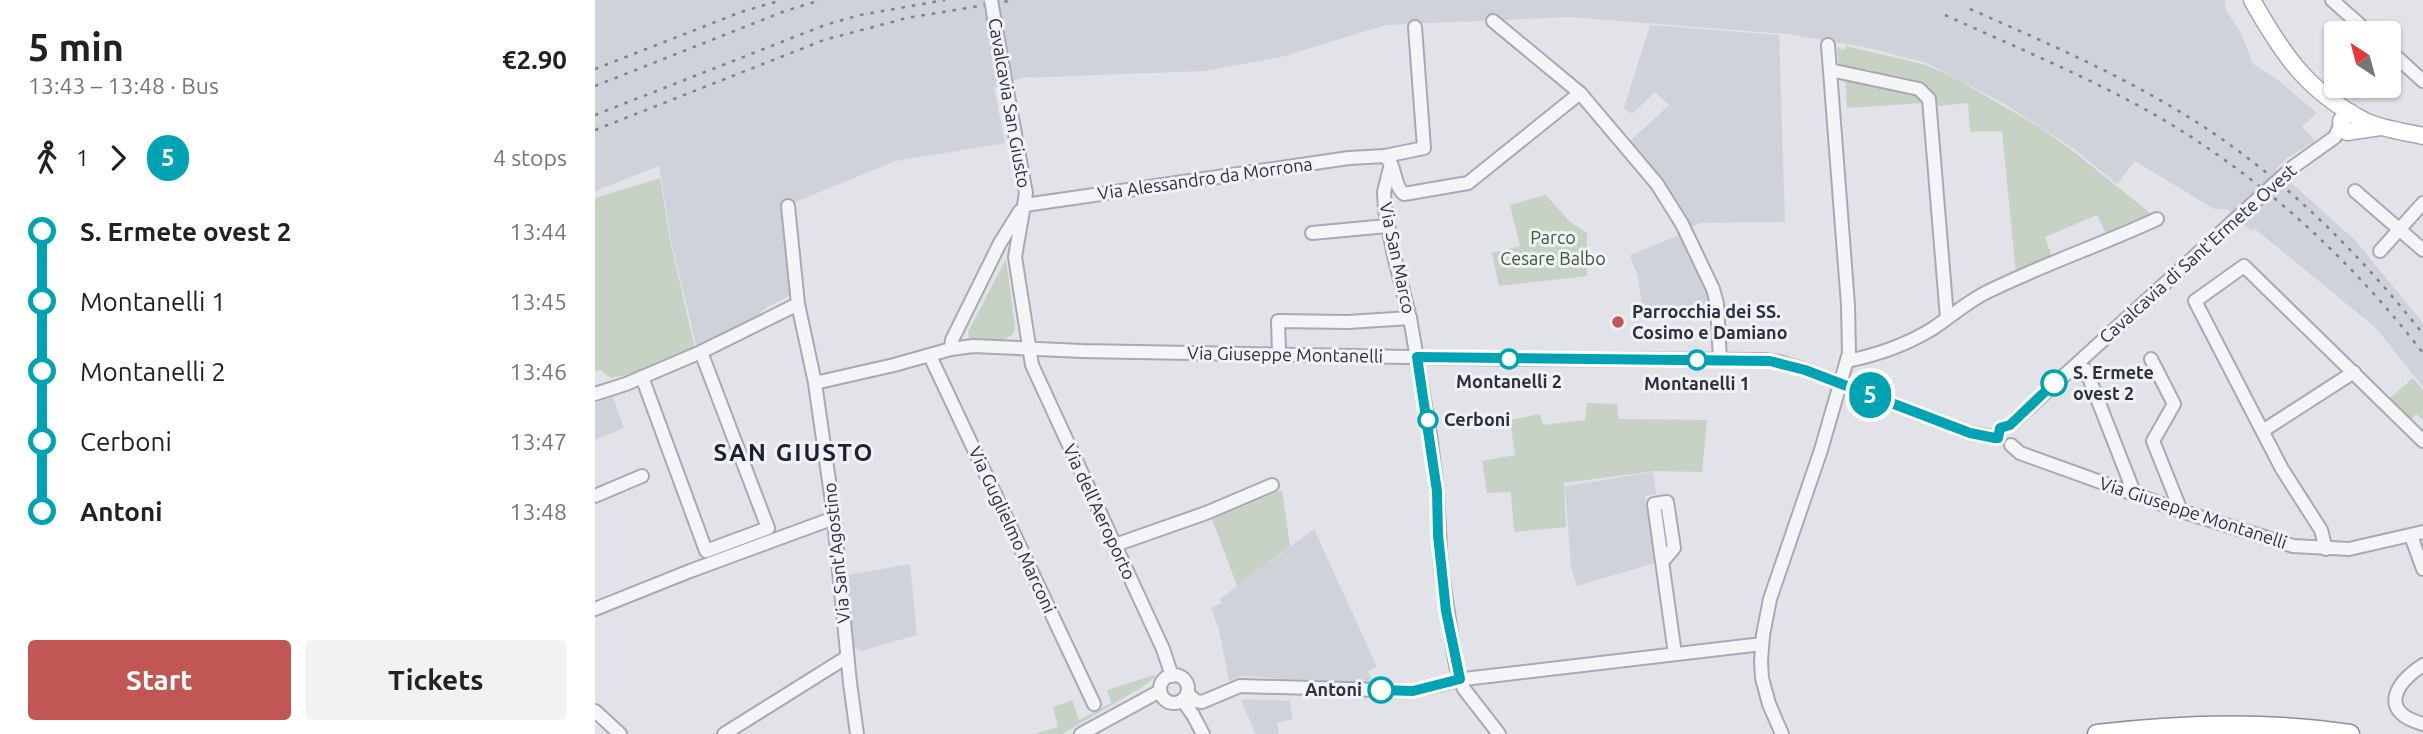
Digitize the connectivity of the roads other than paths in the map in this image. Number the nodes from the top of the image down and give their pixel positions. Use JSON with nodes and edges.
{"nodes":[{"id":1,"x":991,"y":0,"type":"edge"},
{"id":2,"x":2252,"y":0,"type":"edge"},
{"id":3,"x":2332,"y":0,"type":"edge"},
{"id":4,"x":1493,"y":21,"type":"dead end"},
{"id":5,"x":2356,"y":21,"type":"edge"},
{"id":6,"x":1415,"y":27,"type":"dead end"},
{"id":7,"x":1828,"y":45,"type":"dead end"},
{"id":8,"x":2401,"y":62,"type":"edge"},
{"id":9,"x":1830,"y":70,"type":"junction"},
{"id":10,"x":2423,"y":81,"type":"edge"},
{"id":11,"x":1580,"y":93,"type":"junction"},
{"id":12,"x":2350,"y":123,"type":"junction"},
{"id":13,"x":2423,"y":136,"type":"edge"},
{"id":14,"x":1388,"y":160,"type":"junction"},
{"id":15,"x":2355,"y":191,"type":"dead end"},
{"id":16,"x":1025,"y":205,"type":"junction"},
{"id":17,"x":788,"y":206,"type":"dead end"},
{"id":18,"x":2422,"y":206,"type":"edge"},
{"id":19,"x":2157,"y":219,"type":"dead end"},
{"id":20,"x":1387,"y":226,"type":"junction"},
{"id":21,"x":2400,"y":230,"type":"junction"},
{"id":22,"x":1312,"y":233,"type":"dead end"},
{"id":23,"x":2423,"y":250,"type":"edge"},
{"id":24,"x":2380,"y":251,"type":"dead end"},
{"id":25,"x":798,"y":304,"type":"junction"},
{"id":26,"x":1410,"y":318,"type":"junction"},
{"id":27,"x":1947,"y":318,"type":"junction"},
{"id":28,"x":1029,"y":348,"type":"junction"},
{"id":29,"x":951,"y":349,"type":"junction"},
{"id":30,"x":701,"y":352,"type":"junction"},
{"id":31,"x":1279,"y":354,"type":"junction"},
{"id":32,"x":930,"y":356,"type":"junction"},
{"id":33,"x":1417,"y":357,"type":"junction"},
{"id":34,"x":2151,"y":359,"type":"dead end"},
{"id":35,"x":1720,"y":360,"type":"junction"},
{"id":36,"x":1847,"y":361,"type":"junction"},
{"id":37,"x":2086,"y":370,"type":"dead end"},
{"id":38,"x":2354,"y":372,"type":"junction"},
{"id":39,"x":642,"y":377,"type":"junction"},
{"id":40,"x":815,"y":383,"type":"junction"},
{"id":41,"x":1842,"y":384,"type":"junction"},
{"id":42,"x":595,"y":394,"type":"edge"},
{"id":43,"x":2010,"y":425,"type":"junction"},
{"id":44,"x":2264,"y":430,"type":"junction"},
{"id":45,"x":1998,"y":438,"type":"junction"},
{"id":46,"x":2423,"y":441,"type":"edge"},
{"id":47,"x":2011,"y":445,"type":"junction"},
{"id":48,"x":642,"y":476,"type":"dead end"},
{"id":49,"x":1272,"y":485,"type":"dead end"},
{"id":50,"x":2135,"y":495,"type":"junction"},
{"id":51,"x":595,"y":496,"type":"edge"},
{"id":52,"x":2181,"y":511,"type":"junction"},
{"id":53,"x":834,"y":518,"type":"junction"},
{"id":54,"x":2417,"y":534,"type":"edge"},
{"id":55,"x":1115,"y":545,"type":"junction"},
{"id":56,"x":2326,"y":549,"type":"junction"},
{"id":57,"x":1662,"y":562,"type":"dead end"},
{"id":58,"x":2423,"y":569,"type":"edge"},
{"id":59,"x":595,"y":609,"type":"edge"},
{"id":60,"x":1762,"y":644,"type":"junction"},
{"id":61,"x":1675,"y":654,"type":"junction"},
{"id":62,"x":847,"y":657,"type":"junction"},
{"id":63,"x":2423,"y":665,"type":"edge"},
{"id":64,"x":1172,"y":676,"type":"junction"},
{"id":65,"x":1460,"y":679,"type":"junction"},
{"id":66,"x":1160,"y":691,"type":"junction"},
{"id":67,"x":1184,"y":697,"type":"junction"},
{"id":68,"x":1094,"y":704,"type":"dead end"},
{"id":69,"x":595,"y":711,"type":"edge"},
{"id":70,"x":2423,"y":724,"type":"edge"},
{"id":71,"x":620,"y":734,"type":"edge"},
{"id":72,"x":724,"y":734,"type":"edge"},
{"id":73,"x":857,"y":734,"type":"edge"},
{"id":74,"x":1081,"y":734,"type":"edge"},
{"id":75,"x":1203,"y":734,"type":"edge"},
{"id":76,"x":1499,"y":734,"type":"edge"},
{"id":77,"x":1782,"y":734,"type":"edge"},
{"id":78,"x":2097,"y":734,"type":"edge"},
{"id":79,"x":2350,"y":734,"type":"edge"}],
"edges":[{"from":1,"to":16,"type":"street","name":"Cavalcavia San Giusto","bridge":true},
{"from":2,"to":12,"type":"main road"},
{"from":3,"to":5,"type":"street"},
{"from":4,"to":11,"type":"street"},
{"from":6,"to":14,"type":"street"},
{"from":7,"to":9,"type":"street"},
{"from":8,"to":10,"type":"street"},
{"from":9,"to":27,"type":"street"},
{"from":9,"to":36,"type":"street"},
{"from":11,"to":14,"type":"street"},
{"from":11,"to":35,"type":"street"},
{"from":12,"to":13,"type":"main road"},
{"from":12,"to":43,"type":"street","name":"Cavalcavia di Sant'Ermete Ovest","bridge":true},
{"from":14,"to":16,"type":"street","name":"Via Alessandro da Morrona"},
{"from":14,"to":20,"type":"street","name":"Via San Marco"},
{"from":15,"to":21,"type":"street"},
{"from":16,"to":28,"type":"street","name":"Cavalcavia San Giusto"},
{"from":16,"to":29,"type":"street"},
{"from":17,"to":25,"type":"street","name":"Via Sant'Agostino"},
{"from":18,"to":21,"type":"street"},
{"from":19,"to":27,"type":"street"},
{"from":20,"to":22,"type":"street"},
{"from":20,"to":26,"type":"street","name":"Via San Marco"},
{"from":21,"to":23,"type":"street"},
{"from":21,"to":24,"type":"street"},
{"from":25,"to":30,"type":"street"},
{"from":25,"to":40,"type":"street","name":"Via Sant'Agostino"},
{"from":26,"to":31,"type":"street"},
{"from":26,"to":33,"type":"street","name":"Via San Marco"},
{"from":27,"to":36,"type":"street"},
{"from":28,"to":29,"type":"street","name":"Via Giuseppe Montanelli"},
{"from":28,"to":31,"type":"street","name":"Via Giuseppe Montanelli"},
{"from":28,"to":55,"type":"street","name":"Via dell'Aeroporto"},
{"from":29,"to":32,"type":"street","name":"Via Giuseppe Montanelli"},
{"from":30,"to":39,"type":"street"},
{"from":30,"to":39,"type":"street"},
{"from":31,"to":33,"type":"street","name":"Via Giuseppe Montanelli"},
{"from":32,"to":40,"type":"street","name":"Via Giuseppe Montanelli"},
{"from":32,"to":68,"type":"street","name":"Via Guglielmo Marconi"},
{"from":33,"to":35,"type":"street","name":"Via Giuseppe Montanelli"},
{"from":33,"to":65,"type":"street","name":"Via San Marco"},
{"from":34,"to":52,"type":"street"},
{"from":35,"to":41,"type":"street","name":"Via Giuseppe Montanelli"},
{"from":36,"to":41,"type":"street"},
{"from":37,"to":50,"type":"street"},
{"from":38,"to":44,"type":"street"},
{"from":38,"to":44,"type":"street"},
{"from":38,"to":46,"type":"street"},
{"from":39,"to":42,"type":"street"},
{"from":40,"to":53,"type":"street","name":"Via Sant'Agostino"},
{"from":41,"to":45,"type":"street","name":"Via Giuseppe Montanelli"},
{"from":41,"to":60,"type":"street"},
{"from":43,"to":45,"type":"street"},
{"from":43,"to":47,"type":"street"},
{"from":44,"to":56,"type":"street"},
{"from":45,"to":47,"type":"street"},
{"from":47,"to":50,"type":"street","name":"Via Giuseppe Montanelli"},
{"from":48,"to":51,"type":"street"},
{"from":49,"to":55,"type":"street"},
{"from":50,"to":52,"type":"street","name":"Via Giuseppe Montanelli"},
{"from":52,"to":56,"type":"street","name":"Via Giuseppe Montanelli"},
{"from":53,"to":59,"type":"street"},
{"from":53,"to":62,"type":"street","name":"Via Sant'Agostino"},
{"from":54,"to":56,"type":"street","name":"Via Giuseppe Montanelli"},
{"from":54,"to":58,"type":"street"},
{"from":55,"to":64,"type":"street","name":"Via dell'Aeroporto"},
{"from":57,"to":61,"type":"street"},
{"from":60,"to":61,"type":"street"},
{"from":60,"to":77,"type":"street"},
{"from":61,"to":65,"type":"street"},
{"from":62,"to":72,"type":"street"},
{"from":62,"to":73,"type":"street","name":"Via Sant'Agostino"},
{"from":63,"to":70,"type":"street"},
{"from":64,"to":66,"type":"street"},
{"from":64,"to":67,"type":"street"},
{"from":65,"to":67,"type":"street"},
{"from":65,"to":76,"type":"street"},
{"from":66,"to":67,"type":"street"},
{"from":66,"to":74,"type":"street"},
{"from":67,"to":75,"type":"street"},
{"from":69,"to":71,"type":"street"},
{"from":78,"to":79,"type":"highway"}]}
